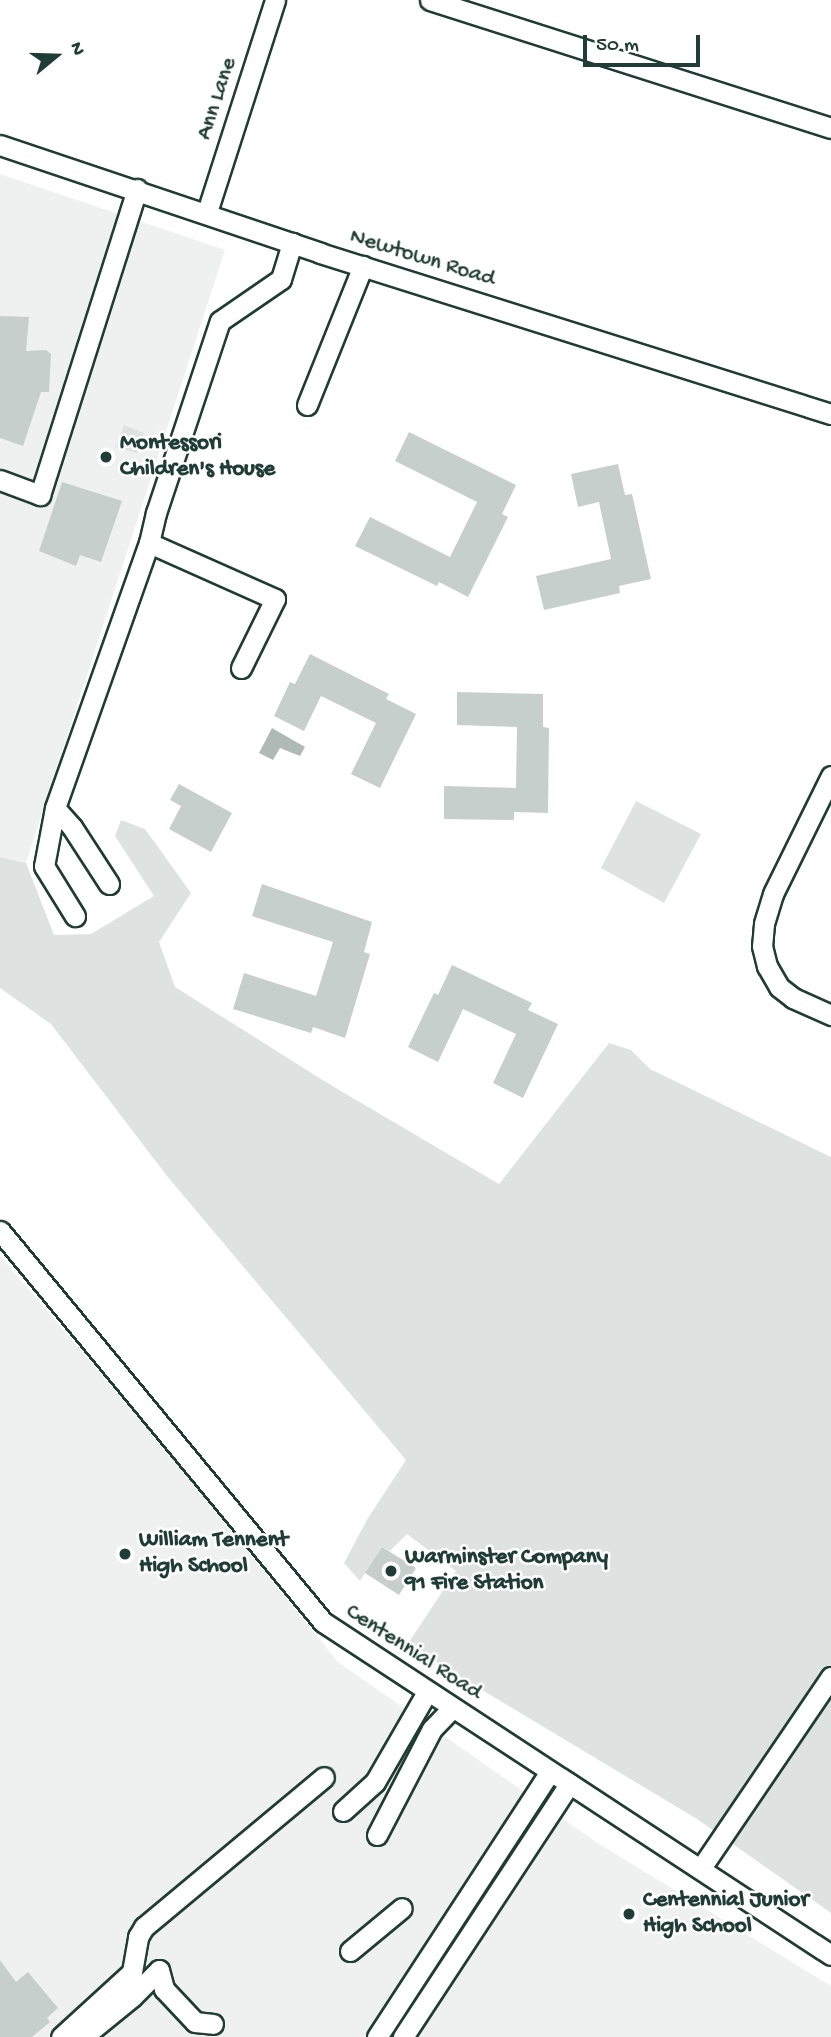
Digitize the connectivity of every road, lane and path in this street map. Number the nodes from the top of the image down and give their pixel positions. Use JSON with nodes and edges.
{"nodes":[{"id":1,"x":275,"y":0,"type":"edge"},
{"id":2,"x":430,"y":0,"type":"edge"},
{"id":3,"x":831,"y":128,"type":"edge"},
{"id":4,"x":0,"y":145,"type":"edge"},
{"id":5,"x":137,"y":189,"type":"junction"},
{"id":6,"x":207,"y":212,"type":"junction"},
{"id":7,"x":292,"y":243,"type":"junction"},
{"id":8,"x":363,"y":266,"type":"junction"},
{"id":9,"x":307,"y":405,"type":"dead end"},
{"id":10,"x":831,"y":414,"type":"edge"},
{"id":11,"x":0,"y":480,"type":"edge"},
{"id":12,"x":149,"y":543,"type":"junction"},
{"id":13,"x":241,"y":668,"type":"dead end"},
{"id":14,"x":831,"y":776,"type":"edge"},
{"id":15,"x":55,"y":808,"type":"junction"},
{"id":16,"x":109,"y":884,"type":"dead end"},
{"id":17,"x":75,"y":916,"type":"dead end"},
{"id":18,"x":831,"y":1015,"type":"edge"},
{"id":19,"x":0,"y":1231,"type":"edge"},
{"id":20,"x":831,"y":1676,"type":"edge"},
{"id":21,"x":427,"y":1692,"type":"junction"},
{"id":22,"x":452,"y":1708,"type":"junction"},
{"id":23,"x":550,"y":1772,"type":"junction"},
{"id":24,"x":324,"y":1777,"type":"dead end"},
{"id":25,"x":374,"y":1782,"type":"junction"},
{"id":26,"x":569,"y":1784,"type":"junction"},
{"id":27,"x":396,"y":1798,"type":"junction"},
{"id":28,"x":343,"y":1811,"type":"dead end"},
{"id":29,"x":377,"y":1835,"type":"dead end"},
{"id":30,"x":701,"y":1868,"type":"junction"},
{"id":31,"x":402,"y":1908,"type":"dead end"},
{"id":32,"x":350,"y":1951,"type":"dead end"},
{"id":33,"x":831,"y":1955,"type":"edge"},
{"id":34,"x":159,"y":1970,"type":"junction"},
{"id":35,"x":130,"y":1972,"type":"junction"},
{"id":36,"x":205,"y":2031,"type":"edge"},
{"id":37,"x":61,"y":2037,"type":"edge"},
{"id":38,"x":83,"y":2037,"type":"edge"},
{"id":39,"x":377,"y":2037,"type":"edge"},
{"id":40,"x":403,"y":2037,"type":"edge"}],
"edges":[{"from":1,"to":6,"type":"street","name":"Ann Lane"},
{"from":2,"to":3,"type":"street"},
{"from":4,"to":5,"type":"street","name":"Newtown Road"},
{"from":5,"to":6,"type":"street","name":"Newtown Road"},
{"from":5,"to":11,"type":"street"},
{"from":6,"to":7,"type":"street","name":"Newtown Road"},
{"from":7,"to":8,"type":"street","name":"Newtown Road"},
{"from":7,"to":12,"type":"street"},
{"from":8,"to":9,"type":"street"},
{"from":8,"to":10,"type":"street","name":"Newtown Road"},
{"from":12,"to":13,"type":"street"},
{"from":12,"to":15,"type":"street"},
{"from":14,"to":18,"type":"street"},
{"from":15,"to":16,"type":"street"},
{"from":15,"to":17,"type":"street"},
{"from":19,"to":21,"type":"street","name":"Centennial Road"},
{"from":20,"to":30,"type":"street"},
{"from":21,"to":22,"type":"street","name":"Centennial Road"},
{"from":21,"to":25,"type":"street"},
{"from":22,"to":23,"type":"street","name":"Centennial Road"},
{"from":22,"to":27,"type":"street"},
{"from":23,"to":26,"type":"street","name":"Centennial Road"},
{"from":23,"to":39,"type":"street"},
{"from":24,"to":35,"type":"street"},
{"from":25,"to":27,"type":"street"},
{"from":25,"to":28,"type":"street"},
{"from":26,"to":30,"type":"street","name":"Centennial Road"},
{"from":26,"to":40,"type":"street"},
{"from":27,"to":29,"type":"street"},
{"from":30,"to":33,"type":"street","name":"Centennial Road"},
{"from":31,"to":32,"type":"street"},
{"from":34,"to":35,"type":"street"},
{"from":34,"to":36,"type":"street"},
{"from":34,"to":38,"type":"street"},
{"from":35,"to":37,"type":"street"}]}
